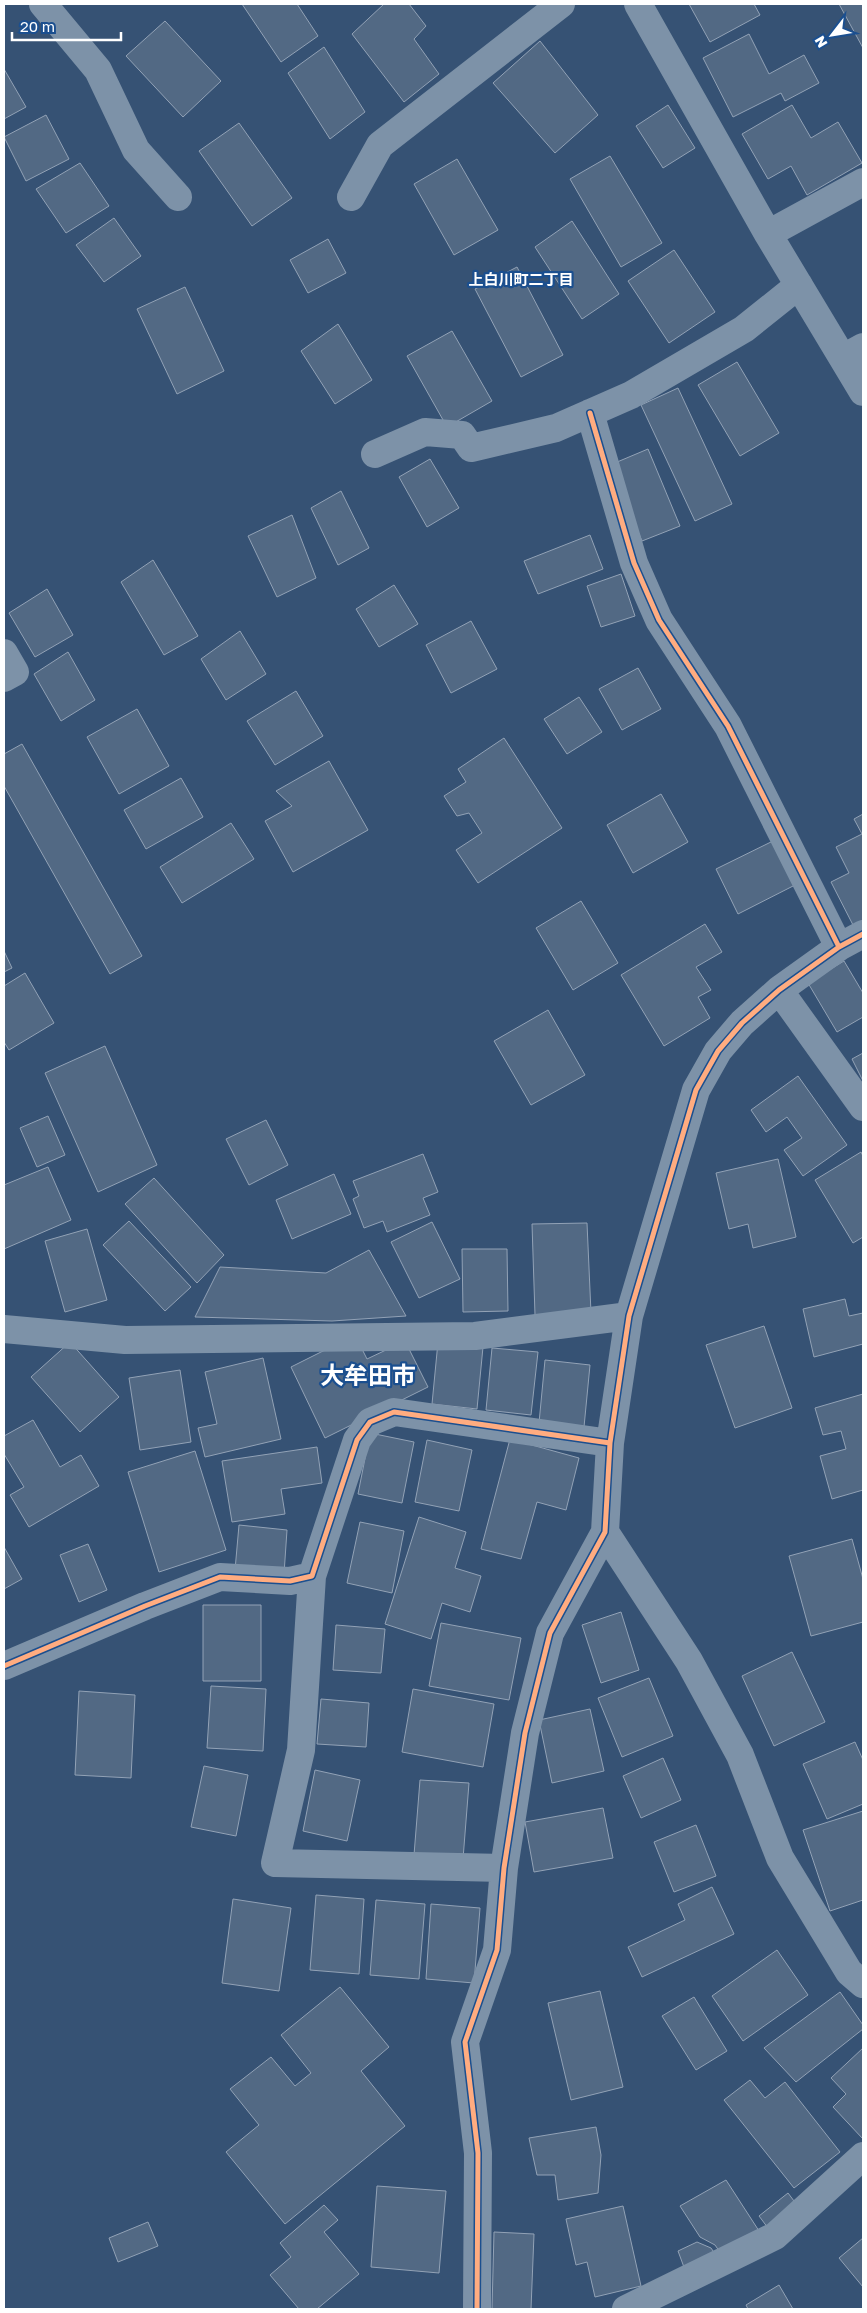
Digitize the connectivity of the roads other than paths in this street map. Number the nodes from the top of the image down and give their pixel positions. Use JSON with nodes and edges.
{"nodes":[{"id":1,"x":43,"y":4,"type":"edge"},
{"id":2,"x":561,"y":4,"type":"edge"},
{"id":3,"x":638,"y":4,"type":"edge"},
{"id":4,"x":863,"y":182,"type":"edge"},
{"id":5,"x":178,"y":197,"type":"dead end"},
{"id":6,"x":351,"y":197,"type":"dead end"},
{"id":7,"x":768,"y":234,"type":"junction"},
{"id":8,"x":799,"y":285,"type":"junction"},
{"id":9,"x":853,"y":353,"type":"edge"},
{"id":10,"x":863,"y":392,"type":"edge"},
{"id":11,"x":590,"y":413,"type":"junction"},
{"id":12,"x":375,"y":454,"type":"dead end"},
{"id":13,"x":4,"y":652,"type":"edge"},
{"id":14,"x":4,"y":678,"type":"edge"},
{"id":15,"x":856,"y":941,"type":"edge"},
{"id":16,"x":780,"y":990,"type":"junction"},
{"id":17,"x":863,"y":1107,"type":"edge"},
{"id":18,"x":629,"y":1316,"type":"junction"},
{"id":19,"x":4,"y":1329,"type":"edge"},
{"id":20,"x":610,"y":1443,"type":"junction"},
{"id":21,"x":605,"y":1532,"type":"junction"},
{"id":22,"x":312,"y":1576,"type":"junction"},
{"id":23,"x":4,"y":1666,"type":"edge"},
{"id":24,"x":504,"y":1868,"type":"junction"},
{"id":25,"x":863,"y":1984,"type":"edge"},
{"id":26,"x":863,"y":2156,"type":"edge"},
{"id":27,"x":477,"y":2309,"type":"edge"},
{"id":28,"x":626,"y":2309,"type":"edge"}],
"edges":[{"from":1,"to":5,"type":"street"},
{"from":2,"to":6,"type":"street"},
{"from":3,"to":7,"type":"street"},
{"from":4,"to":7,"type":"street"},
{"from":7,"to":8,"type":"street"},
{"from":8,"to":9,"type":"street"},
{"from":8,"to":11,"type":"street"},
{"from":9,"to":10,"type":"street"},
{"from":11,"to":12,"type":"street"},
{"from":11,"to":15,"type":"street"},
{"from":13,"to":14,"type":"street"},
{"from":15,"to":16,"type":"street"},
{"from":16,"to":17,"type":"street"},
{"from":16,"to":18,"type":"street"},
{"from":18,"to":19,"type":"street"},
{"from":18,"to":20,"type":"street"},
{"from":20,"to":21,"type":"street"},
{"from":20,"to":22,"type":"street"},
{"from":21,"to":24,"type":"street"},
{"from":21,"to":25,"type":"street"},
{"from":22,"to":23,"type":"street"},
{"from":22,"to":24,"type":"street"},
{"from":24,"to":27,"type":"street"},
{"from":26,"to":28,"type":"street"}]}
